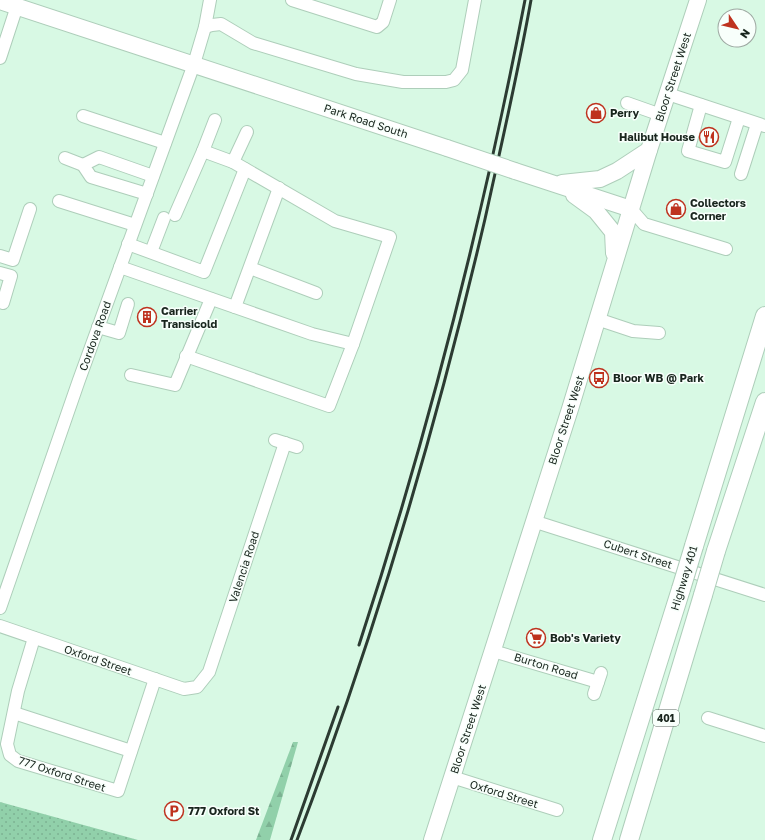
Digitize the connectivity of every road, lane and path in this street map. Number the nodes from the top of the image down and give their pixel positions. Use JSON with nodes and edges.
{"nodes":[{"id":1,"x":210,"y":0,"type":"edge"},
{"id":2,"x":292,"y":0,"type":"edge"},
{"id":3,"x":390,"y":0,"type":"edge"},
{"id":4,"x":475,"y":0,"type":"edge"},
{"id":5,"x":698,"y":0,"type":"edge"},
{"id":6,"x":0,"y":1,"type":"edge"},
{"id":7,"x":17,"y":6,"type":"junction"},
{"id":8,"x":205,"y":27,"type":"junction"},
{"id":9,"x":0,"y":58,"type":"edge"},
{"id":10,"x":194,"y":64,"type":"junction"},
{"id":11,"x":668,"y":94,"type":"junction"},
{"id":12,"x":627,"y":103,"type":"dead end"},
{"id":13,"x":701,"y":105,"type":"junction"},
{"id":14,"x":661,"y":115,"type":"junction"},
{"id":15,"x":83,"y":116,"type":"dead end"},
{"id":16,"x":739,"y":118,"type":"junction"},
{"id":17,"x":215,"y":120,"type":"dead end"},
{"id":18,"x":761,"y":125,"type":"edge"},
{"id":19,"x":247,"y":132,"type":"dead end"},
{"id":20,"x":165,"y":143,"type":"junction"},
{"id":21,"x":649,"y":150,"type":"junction"},
{"id":22,"x":203,"y":151,"type":"junction"},
{"id":23,"x":65,"y":158,"type":"dead end"},
{"id":24,"x":233,"y":162,"type":"junction"},
{"id":25,"x":83,"y":165,"type":"junction"},
{"id":26,"x":245,"y":169,"type":"junction"},
{"id":27,"x":741,"y":174,"type":"dead end"},
{"id":28,"x":153,"y":176,"type":"junction"},
{"id":29,"x":556,"y":184,"type":"junction"},
{"id":30,"x":279,"y":188,"type":"junction"},
{"id":31,"x":147,"y":194,"type":"junction"},
{"id":32,"x":59,"y":201,"type":"dead end"},
{"id":33,"x":30,"y":209,"type":"dead end"},
{"id":34,"x":631,"y":209,"type":"junction"},
{"id":35,"x":135,"y":225,"type":"junction"},
{"id":36,"x":128,"y":244,"type":"junction"},
{"id":37,"x":726,"y":248,"type":"dead end"},
{"id":38,"x":151,"y":252,"type":"junction"},
{"id":39,"x":0,"y":256,"type":"edge"},
{"id":40,"x":614,"y":263,"type":"junction"},
{"id":41,"x":120,"y":267,"type":"junction"},
{"id":42,"x":250,"y":268,"type":"junction"},
{"id":43,"x":0,"y":272,"type":"edge"},
{"id":44,"x":316,"y":293,"type":"dead end"},
{"id":45,"x":210,"y":299,"type":"junction"},
{"id":46,"x":3,"y":303,"type":"dead end"},
{"id":47,"x":128,"y":304,"type":"dead end"},
{"id":48,"x":235,"y":307,"type":"junction"},
{"id":49,"x":765,"y":316,"type":"edge"},
{"id":50,"x":597,"y":319,"type":"junction"},
{"id":51,"x":98,"y":327,"type":"junction"},
{"id":52,"x":659,"y":333,"type":"dead end"},
{"id":53,"x":353,"y":344,"type":"junction"},
{"id":54,"x":186,"y":356,"type":"junction"},
{"id":55,"x":130,"y":375,"type":"dead end"},
{"id":56,"x":765,"y":402,"type":"edge"},
{"id":57,"x":286,"y":444,"type":"dead end"},
{"id":58,"x":533,"y":521,"type":"junction"},
{"id":59,"x":765,"y":595,"type":"edge"},
{"id":60,"x":0,"y":608,"type":"edge"},
{"id":61,"x":0,"y":626,"type":"edge"},
{"id":62,"x":34,"y":638,"type":"junction"},
{"id":63,"x":493,"y":650,"type":"junction"},
{"id":64,"x":155,"y":679,"type":"junction"},
{"id":65,"x":598,"y":683,"type":"dead end"},
{"id":66,"x":197,"y":687,"type":"joint"},
{"id":67,"x":14,"y":713,"type":"junction"},
{"id":68,"x":708,"y":718,"type":"dead end"},
{"id":69,"x":765,"y":736,"type":"edge"},
{"id":70,"x":131,"y":751,"type":"junction"},
{"id":71,"x":452,"y":777,"type":"junction"},
{"id":72,"x":557,"y":810,"type":"dead end"},
{"id":73,"x":432,"y":840,"type":"edge"},
{"id":74,"x":602,"y":840,"type":"edge"},
{"id":75,"x":629,"y":840,"type":"edge"}],
"edges":[{"from":1,"to":8,"type":"street","name":"Cordova Road"},
{"from":2,"to":3,"type":"street"},
{"from":4,"to":8,"type":"street"},
{"from":5,"to":11,"type":"main road","name":"Bloor Street West"},
{"from":6,"to":7,"type":"main road","name":"Park Road South"},
{"from":7,"to":9,"type":"street"},
{"from":7,"to":10,"type":"main road","name":"Park Road South"},
{"from":8,"to":10,"type":"street","name":"Cordova Road"},
{"from":10,"to":20,"type":"street","name":"Cordova Road"},
{"from":10,"to":29,"type":"main road","name":"Park Road South","bridge":true},
{"from":11,"to":13,"type":"street"},
{"from":11,"to":14,"type":"main road","name":"Bloor Street West"},
{"from":12,"to":14,"type":"street"},
{"from":13,"to":16,"type":"street"},
{"from":13,"to":16,"type":"street"},
{"from":14,"to":21,"type":"main road","name":"Bloor Street West"},
{"from":15,"to":20,"type":"street"},
{"from":16,"to":18,"type":"street"},
{"from":17,"to":22,"type":"street"},
{"from":18,"to":27,"type":"street"},
{"from":19,"to":24,"type":"street"},
{"from":20,"to":28,"type":"street","name":"Cordova Road"},
{"from":21,"to":29,"type":"main road"},
{"from":21,"to":34,"type":"main road","name":"Bloor Street West"},
{"from":22,"to":24,"type":"street"},
{"from":22,"to":38,"type":"street"},
{"from":23,"to":25,"type":"street"},
{"from":24,"to":26,"type":"street"},
{"from":25,"to":28,"type":"street"},
{"from":25,"to":31,"type":"street"},
{"from":26,"to":30,"type":"street"},
{"from":26,"to":38,"type":"street"},
{"from":28,"to":31,"type":"street","name":"Cordova Road"},
{"from":29,"to":34,"type":"main road","name":"Park Road South"},
{"from":29,"to":40,"type":"main road"},
{"from":30,"to":42,"type":"street"},
{"from":30,"to":53,"type":"street"},
{"from":31,"to":35,"type":"street","name":"Cordova Road"},
{"from":32,"to":35,"type":"street"},
{"from":33,"to":39,"type":"street"},
{"from":34,"to":37,"type":"street"},
{"from":34,"to":40,"type":"main road","name":"Bloor Street West"},
{"from":35,"to":36,"type":"street","name":"Cordova Road"},
{"from":36,"to":38,"type":"street"},
{"from":36,"to":41,"type":"street","name":"Cordova Road"},
{"from":40,"to":50,"type":"main road","name":"Bloor Street West"},
{"from":41,"to":45,"type":"street"},
{"from":41,"to":51,"type":"street","name":"Cordova Road"},
{"from":42,"to":44,"type":"street"},
{"from":42,"to":48,"type":"street"},
{"from":43,"to":46,"type":"street"},
{"from":45,"to":48,"type":"street"},
{"from":45,"to":54,"type":"street"},
{"from":47,"to":51,"type":"street"},
{"from":48,"to":53,"type":"street"},
{"from":49,"to":74,"type":"highway","name":"Highway 401","number":"401","bridge":true},
{"from":50,"to":52,"type":"street"},
{"from":50,"to":58,"type":"main road","name":"Bloor Street West"},
{"from":51,"to":60,"type":"street","name":"Cordova Road"},
{"from":53,"to":54,"type":"street"},
{"from":54,"to":55,"type":"street"},
{"from":56,"to":75,"type":"highway","number":"401","bridge":true},
{"from":57,"to":66,"type":"street","name":"Valencia Road"},
{"from":58,"to":59,"type":"street","name":"Cubert Street"},
{"from":58,"to":63,"type":"main road","name":"Bloor Street West"},
{"from":61,"to":62,"type":"street","name":"Oxford Street"},
{"from":62,"to":64,"type":"street","name":"Oxford Street"},
{"from":62,"to":67,"type":"street","name":"777 Oxford Street"},
{"from":63,"to":65,"type":"street","name":"Burton Road"},
{"from":63,"to":71,"type":"main road","name":"Bloor Street West"},
{"from":64,"to":66,"type":"street","name":"Oxford Street"},
{"from":64,"to":70,"type":"street","name":"777 Oxford Street"},
{"from":67,"to":70,"type":"street"},
{"from":67,"to":70,"type":"street","name":"777 Oxford Street"},
{"from":68,"to":69,"type":"street"},
{"from":71,"to":72,"type":"street","name":"Oxford Street"},
{"from":71,"to":73,"type":"main road","name":"Bloor Street West"}]}
